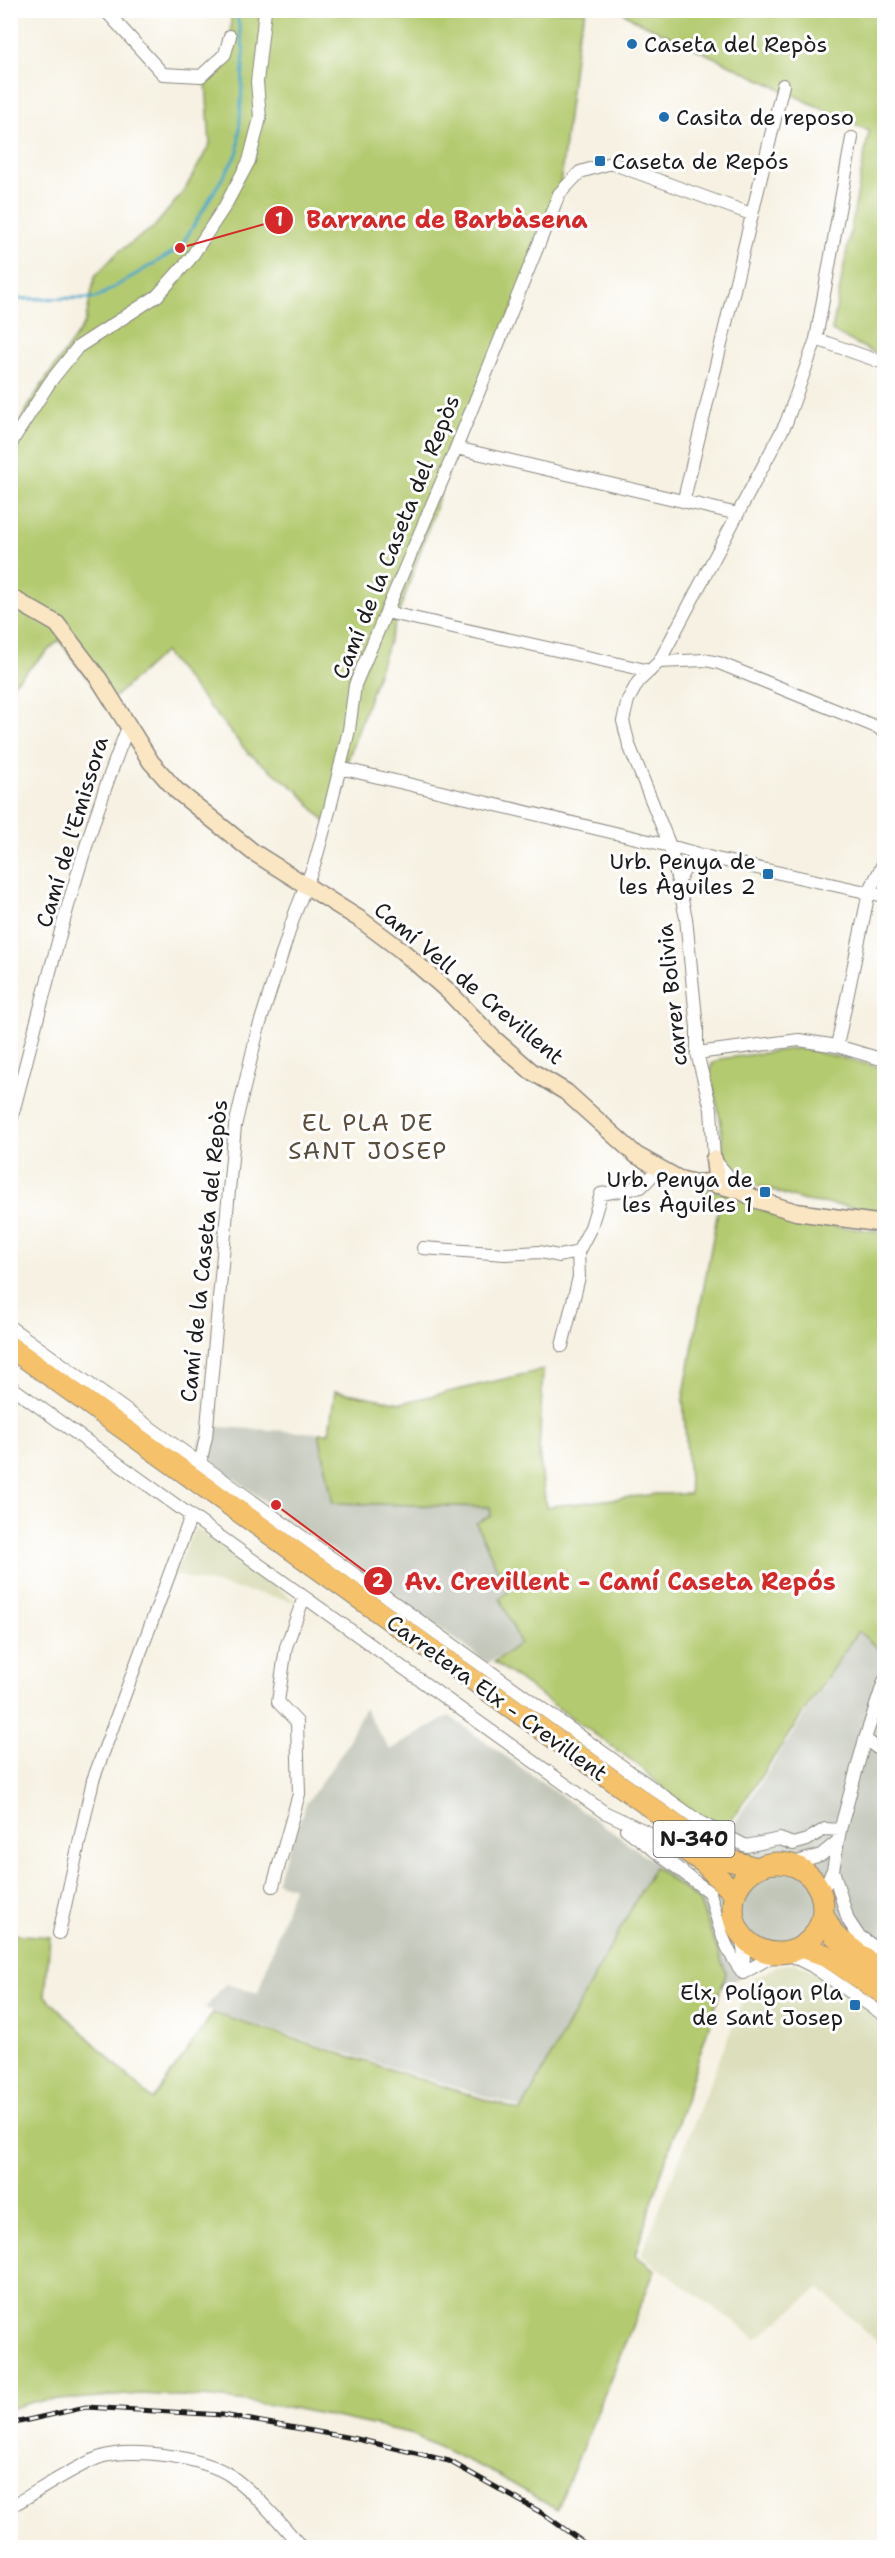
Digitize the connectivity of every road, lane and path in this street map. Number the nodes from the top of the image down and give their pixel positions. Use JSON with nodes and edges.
{"nodes":[{"id":1,"x":105,"y":10,"type":"edge"},
{"id":2,"x":265,"y":10,"type":"edge"},
{"id":3,"x":230,"y":36,"type":"dead end"},
{"id":4,"x":783,"y":85,"type":"dead end"},
{"id":5,"x":852,"y":138,"type":"dead end"},
{"id":6,"x":751,"y":214,"type":"junction"},
{"id":7,"x":816,"y":339,"type":"junction"},
{"id":8,"x":885,"y":363,"type":"edge"},
{"id":9,"x":10,"y":447,"type":"edge"},
{"id":10,"x":456,"y":448,"type":"junction"},
{"id":11,"x":684,"y":500,"type":"junction"},
{"id":12,"x":738,"y":514,"type":"junction"},
{"id":13,"x":10,"y":597,"type":"edge"},
{"id":14,"x":386,"y":612,"type":"junction"},
{"id":15,"x":654,"y":666,"type":"junction"},
{"id":16,"x":128,"y":727,"type":"junction"},
{"id":17,"x":885,"y":733,"type":"edge"},
{"id":18,"x":340,"y":768,"type":"junction"},
{"id":19,"x":670,"y":846,"type":"junction"},
{"id":20,"x":705,"y":856,"type":"junction"},
{"id":21,"x":885,"y":862,"type":"edge"},
{"id":22,"x":678,"y":883,"type":"junction"},
{"id":23,"x":306,"y":886,"type":"junction"},
{"id":24,"x":869,"y":892,"type":"junction"},
{"id":25,"x":885,"y":896,"type":"edge"},
{"id":26,"x":837,"y":1046,"type":"junction"},
{"id":27,"x":697,"y":1053,"type":"junction"},
{"id":28,"x":885,"y":1060,"type":"edge"},
{"id":29,"x":10,"y":1124,"type":"edge"},
{"id":30,"x":714,"y":1159,"type":"junction"},
{"id":31,"x":659,"y":1169,"type":"junction"},
{"id":32,"x":717,"y":1185,"type":"junction"},
{"id":33,"x":741,"y":1191,"type":"junction"},
{"id":34,"x":885,"y":1224,"type":"edge"},
{"id":35,"x":423,"y":1248,"type":"dead end"},
{"id":36,"x":578,"y":1252,"type":"junction"},
{"id":37,"x":10,"y":1327,"type":"edge"},
{"id":38,"x":562,"y":1346,"type":"dead end"},
{"id":39,"x":10,"y":1347,"type":"edge"},
{"id":40,"x":10,"y":1365,"type":"edge"},
{"id":41,"x":10,"y":1386,"type":"edge"},
{"id":42,"x":200,"y":1464,"type":"junction"},
{"id":43,"x":191,"y":1516,"type":"junction"},
{"id":44,"x":304,"y":1597,"type":"junction"},
{"id":45,"x":885,"y":1681,"type":"edge"},
{"id":46,"x":569,"y":1729,"type":"junction"},
{"id":47,"x":865,"y":1739,"type":"junction"},
{"id":48,"x":885,"y":1754,"type":"edge"},
{"id":49,"x":638,"y":1799,"type":"junction"},
{"id":50,"x":604,"y":1812,"type":"junction"},
{"id":51,"x":838,"y":1836,"type":"junction"},
{"id":52,"x":686,"y":1851,"type":"junction"},
{"id":53,"x":790,"y":1864,"type":"junction"},
{"id":54,"x":757,"y":1868,"type":"junction"},
{"id":55,"x":833,"y":1869,"type":"junction"},
{"id":56,"x":273,"y":1886,"type":"dead end"},
{"id":57,"x":735,"y":1894,"type":"junction"},
{"id":58,"x":822,"y":1904,"type":"junction"},
{"id":59,"x":59,"y":1933,"type":"dead end"},
{"id":60,"x":741,"y":1934,"type":"junction"},
{"id":61,"x":788,"y":1951,"type":"junction"},
{"id":62,"x":885,"y":1954,"type":"edge"},
{"id":63,"x":743,"y":1973,"type":"junction"},
{"id":64,"x":885,"y":1974,"type":"edge"},
{"id":65,"x":885,"y":1994,"type":"edge"},
{"id":66,"x":885,"y":2015,"type":"edge"},
{"id":67,"x":10,"y":2507,"type":"edge"},
{"id":68,"x":302,"y":2547,"type":"edge"}],
"edges":[{"from":1,"to":3,"type":"street"},
{"from":2,"to":9,"type":"street"},
{"from":4,"to":6,"type":"street"},
{"from":5,"to":7,"type":"street","name":"carrer Bolivia"},
{"from":6,"to":10,"type":"street","name":"Camí de la Caseta del Repòs"},
{"from":6,"to":11,"type":"street"},
{"from":7,"to":8,"type":"street"},
{"from":7,"to":12,"type":"street","name":"carrer Bolivia"},
{"from":10,"to":11,"type":"street"},
{"from":10,"to":14,"type":"street","name":"Camí de la Caseta del Repòs"},
{"from":11,"to":12,"type":"street"},
{"from":12,"to":15,"type":"street","name":"carrer Bolivia"},
{"from":13,"to":16,"type":"street","name":"Camí Vell de Crevillent"},
{"from":14,"to":15,"type":"street"},
{"from":14,"to":18,"type":"street","name":"Camí de la Caseta del Repòs"},
{"from":15,"to":17,"type":"street"},
{"from":15,"to":19,"type":"street","name":"carrer Bolivia"},
{"from":16,"to":23,"type":"street","name":"Camí Vell de Crevillent"},
{"from":16,"to":29,"type":"street","name":"Camí de l'Emissora"},
{"from":18,"to":19,"type":"street"},
{"from":18,"to":23,"type":"street","name":"Camí de la Caseta del Repòs"},
{"from":19,"to":20,"type":"street"},
{"from":19,"to":22,"type":"street","name":"carrer Bolivia"},
{"from":20,"to":22,"type":"street"},
{"from":20,"to":24,"type":"street"},
{"from":21,"to":24,"type":"street"},
{"from":22,"to":27,"type":"street","name":"carrer Bolivia"},
{"from":23,"to":31,"type":"street","name":"Camí Vell de Crevillent"},
{"from":23,"to":42,"type":"street","name":"Camí de la Caseta del Repòs"},
{"from":24,"to":25,"type":"street"},
{"from":24,"to":26,"type":"street"},
{"from":26,"to":27,"type":"street"},
{"from":26,"to":28,"type":"street"},
{"from":27,"to":30,"type":"street","name":"carrer Bolivia"},
{"from":30,"to":32,"type":"street"},
{"from":30,"to":33,"type":"street"},
{"from":31,"to":32,"type":"street","name":"Camí Vell de Crevillent"},
{"from":31,"to":36,"type":"street"},
{"from":32,"to":33,"type":"street","name":"Camí Vell de Crevillent"},
{"from":33,"to":34,"type":"street","name":"Camí Vell de Crevillent"},
{"from":35,"to":36,"type":"street"},
{"from":36,"to":38,"type":"street"},
{"from":37,"to":42,"type":"street"},
{"from":39,"to":49,"type":"highway","name":"Carretera Elx - Crevillent","number":"N-340"},
{"from":40,"to":52,"type":"highway","name":"Carretera Elx - Crevillent","number":"N-340"},
{"from":41,"to":43,"type":"street"},
{"from":42,"to":46,"type":"street"},
{"from":43,"to":44,"type":"street"},
{"from":43,"to":59,"type":"street"},
{"from":44,"to":50,"type":"street"},
{"from":44,"to":56,"type":"street"},
{"from":45,"to":47,"type":"street"},
{"from":46,"to":49,"type":"street"},
{"from":46,"to":51,"type":"street"},
{"from":47,"to":48,"type":"street"},
{"from":47,"to":51,"type":"street"},
{"from":49,"to":54,"type":"highway","name":"Carretera Elx - Crevillent","number":"N-340"},
{"from":50,"to":52,"type":"street"},
{"from":50,"to":63,"type":"street"},
{"from":51,"to":53,"type":"street"},
{"from":51,"to":55,"type":"street"},
{"from":52,"to":57,"type":"highway","name":"Carretera Elx - Crevillent","number":"N-340"},
{"from":53,"to":54,"type":"highway","number":"N-340"},
{"from":53,"to":58,"type":"highway"},
{"from":54,"to":57,"type":"highway","number":"N-340"},
{"from":55,"to":58,"type":"street"},
{"from":55,"to":62,"type":"street"},
{"from":57,"to":60,"type":"highway"},
{"from":58,"to":61,"type":"highway"},
{"from":58,"to":64,"type":"highway"},
{"from":60,"to":61,"type":"highway"},
{"from":60,"to":63,"type":"street"},
{"from":61,"to":63,"type":"street"},
{"from":61,"to":65,"type":"highway"},
{"from":61,"to":66,"type":"street"},
{"from":67,"to":68,"type":"street"}]}
